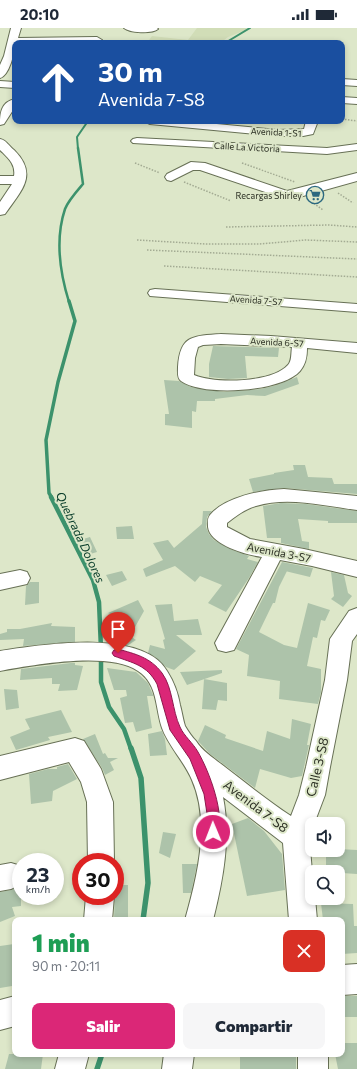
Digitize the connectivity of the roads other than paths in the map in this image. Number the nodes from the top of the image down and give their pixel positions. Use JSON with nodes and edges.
{"nodes":[{"id":1,"x":16,"y":28,"type":"edge"},
{"id":2,"x":102,"y":28,"type":"edge"},
{"id":3,"x":129,"y":28,"type":"edge"},
{"id":4,"x":154,"y":29,"type":"edge"},
{"id":5,"x":147,"y":38,"type":"dead end"},
{"id":6,"x":12,"y":40,"type":"edge"},
{"id":7,"x":97,"y":40,"type":"edge"},
{"id":8,"x":12,"y":41,"type":"edge"},
{"id":9,"x":12,"y":56,"type":"edge"},
{"id":10,"x":7,"y":69,"type":"edge"},
{"id":11,"x":345,"y":82,"type":"edge"},
{"id":12,"x":357,"y":83,"type":"edge"},
{"id":13,"x":0,"y":84,"type":"edge"},
{"id":14,"x":12,"y":85,"type":"edge"},
{"id":15,"x":345,"y":100,"type":"edge"},
{"id":16,"x":357,"y":102,"type":"edge"},
{"id":17,"x":12,"y":104,"type":"edge"},
{"id":18,"x":1,"y":117,"type":"edge"},
{"id":19,"x":162,"y":124,"type":"edge"},
{"id":20,"x":311,"y":124,"type":"edge"},
{"id":21,"x":137,"y":141,"type":"dead end"},
{"id":22,"x":0,"y":142,"type":"edge"},
{"id":23,"x":357,"y":147,"type":"edge"},
{"id":24,"x":4,"y":153,"type":"edge"},
{"id":25,"x":171,"y":177,"type":"dead end"},
{"id":26,"x":357,"y":177,"type":"edge"},
{"id":27,"x":0,"y":180,"type":"edge"},
{"id":28,"x":20,"y":180,"type":"junction"},
{"id":29,"x":0,"y":210,"type":"edge"},
{"id":30,"x":155,"y":293,"type":"dead end"},
{"id":31,"x":357,"y":308,"type":"edge"},
{"id":32,"x":300,"y":343,"type":"junction"},
{"id":33,"x":357,"y":348,"type":"edge"},
{"id":34,"x":357,"y":503,"type":"edge"},
{"id":35,"x":274,"y":553,"type":"junction"},
{"id":36,"x":357,"y":570,"type":"edge"},
{"id":37,"x":20,"y":578,"type":"dead end"},
{"id":38,"x":0,"y":582,"type":"edge"},
{"id":39,"x":357,"y":617,"type":"edge"},
{"id":40,"x":226,"y":643,"type":"dead end"},
{"id":41,"x":0,"y":661,"type":"edge"},
{"id":42,"x":194,"y":756,"type":"junction"},
{"id":43,"x":0,"y":768,"type":"edge"},
{"id":44,"x":296,"y":836,"type":"junction"},
{"id":45,"x":101,"y":853,"type":"edge"},
{"id":46,"x":99,"y":905,"type":"edge"},
{"id":47,"x":98,"y":917,"type":"edge"},
{"id":48,"x":201,"y":917,"type":"edge"},
{"id":49,"x":303,"y":917,"type":"edge"},
{"id":50,"x":357,"y":979,"type":"edge"},
{"id":51,"x":345,"y":980,"type":"edge"},
{"id":52,"x":12,"y":1013,"type":"edge"},
{"id":53,"x":0,"y":1015,"type":"edge"},
{"id":54,"x":73,"y":1057,"type":"edge"},
{"id":55,"x":179,"y":1057,"type":"edge"},
{"id":56,"x":313,"y":1057,"type":"edge"},
{"id":57,"x":70,"y":1069,"type":"edge"},
{"id":58,"x":177,"y":1069,"type":"edge"},
{"id":59,"x":313,"y":1069,"type":"edge"}],
"edges":[{"from":1,"to":6,"type":"street"},
{"from":2,"to":7,"type":"street"},
{"from":3,"to":4,"type":"street"},
{"from":4,"to":5,"type":"street"},
{"from":8,"to":9,"type":"street"},
{"from":9,"to":10,"type":"street"},
{"from":11,"to":12,"type":"street"},
{"from":13,"to":14,"type":"street"},
{"from":15,"to":16,"type":"street"},
{"from":17,"to":18,"type":"street"},
{"from":19,"to":20,"type":"street","name":"Avenida 1-S1"},
{"from":21,"to":23,"type":"street","name":"Calle La Victoria"},
{"from":22,"to":24,"type":"street"},
{"from":24,"to":28,"type":"street"},
{"from":25,"to":26,"type":"street"},
{"from":27,"to":28,"type":"street"},
{"from":28,"to":29,"type":"street"},
{"from":30,"to":31,"type":"street","name":"Avenida 7-S7"},
{"from":32,"to":32,"type":"street","name":"Avenida 6-S7"},
{"from":32,"to":33,"type":"street","name":"Avenida 6-S7"},
{"from":34,"to":35,"type":"street","name":"Avenida 3-S7"},
{"from":35,"to":36,"type":"street","name":"Avenida 3-S7"},
{"from":35,"to":40,"type":"street"},
{"from":37,"to":38,"type":"street"},
{"from":39,"to":44,"type":"street","name":"Calle 3-S8"},
{"from":41,"to":42,"type":"street","name":"Avenida 7-S8"},
{"from":42,"to":44,"type":"street","name":"Avenida 7-S8"},
{"from":42,"to":48,"type":"street"},
{"from":43,"to":45,"type":"street"},
{"from":44,"to":49,"type":"street","name":"Calle 3-S8"},
{"from":46,"to":47,"type":"street"},
{"from":50,"to":51,"type":"street"},
{"from":52,"to":53,"type":"street"},
{"from":54,"to":57,"type":"street"},
{"from":55,"to":58,"type":"street"},
{"from":56,"to":59,"type":"street"}]}
